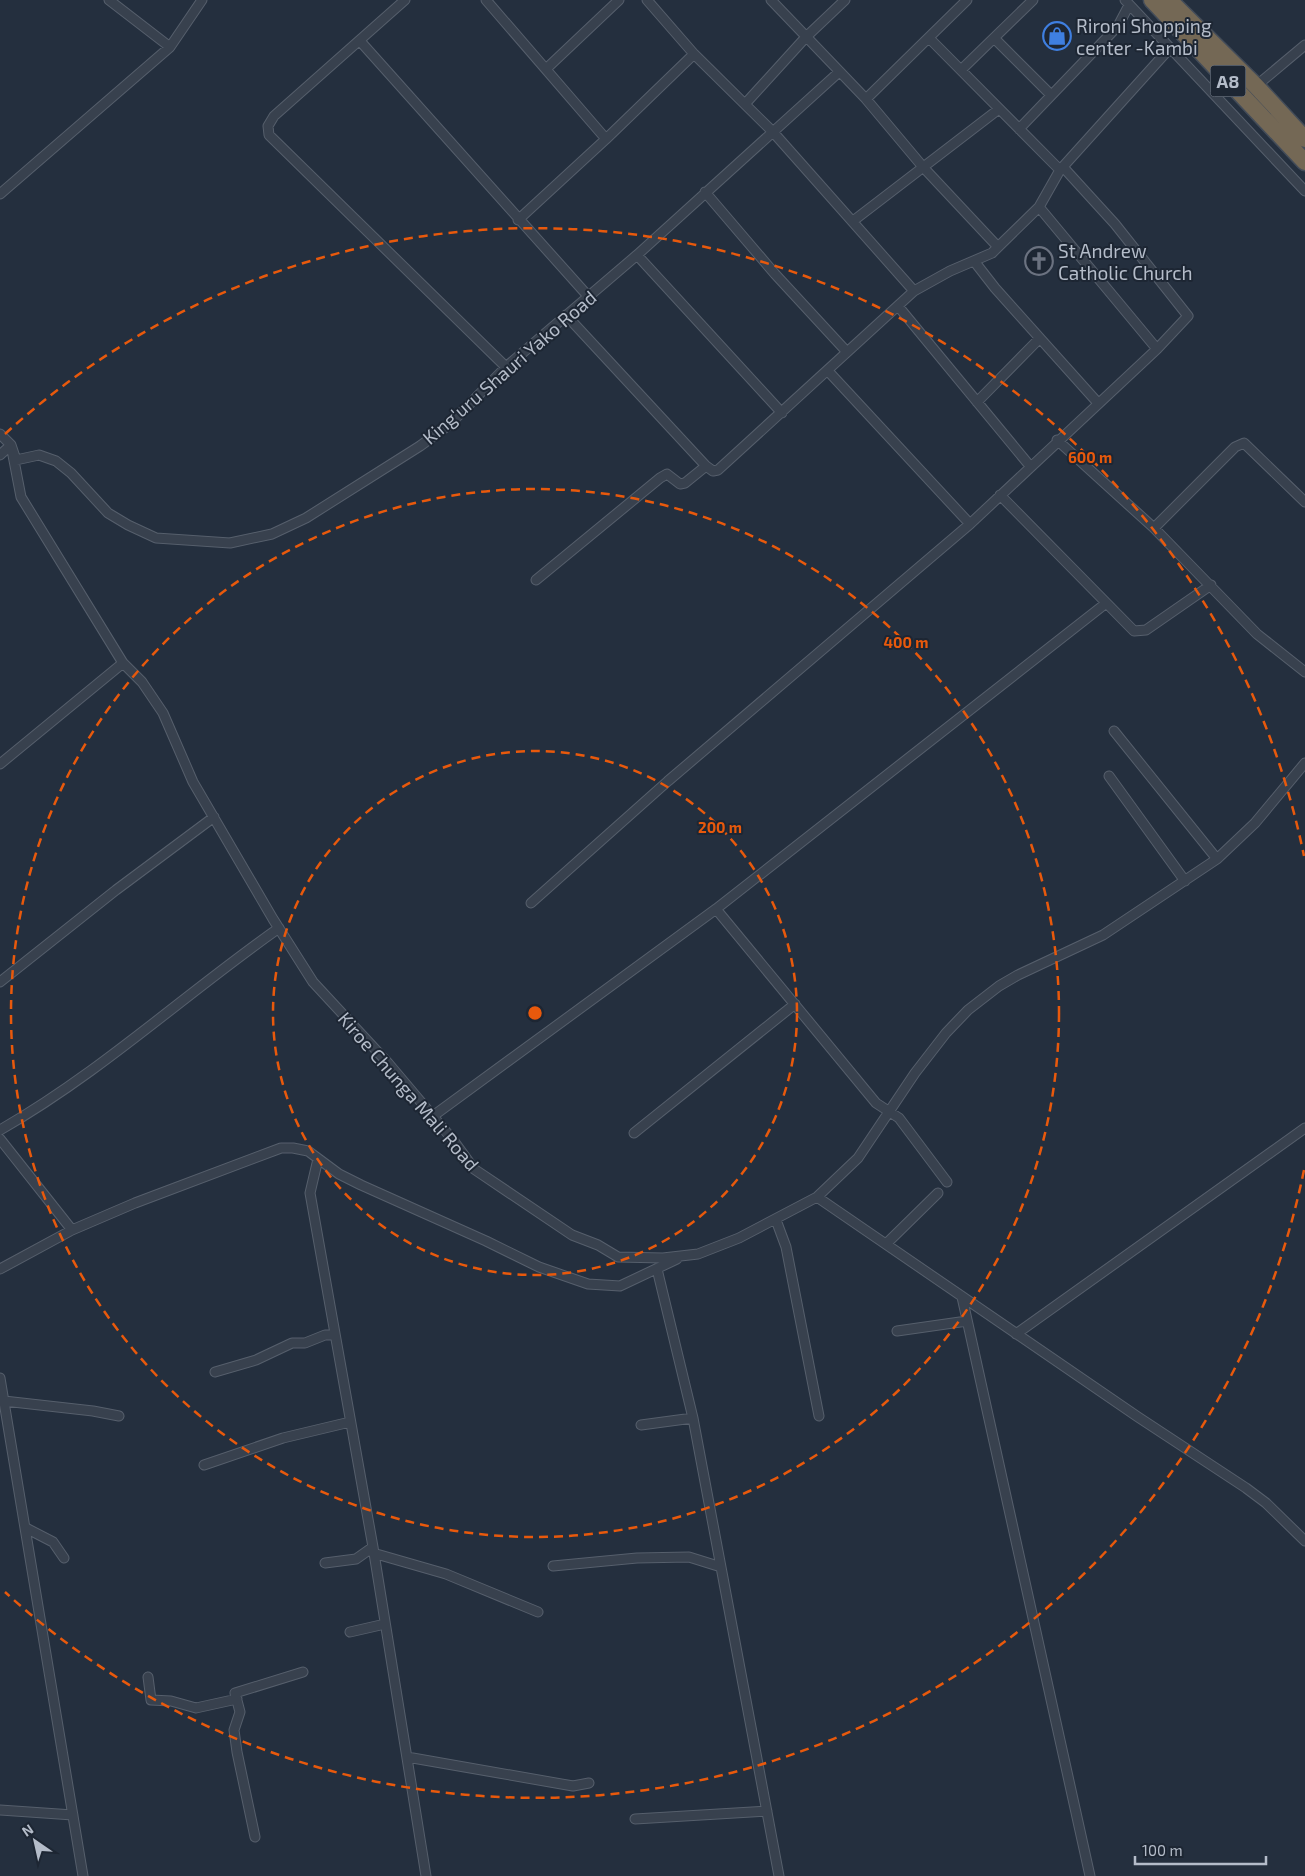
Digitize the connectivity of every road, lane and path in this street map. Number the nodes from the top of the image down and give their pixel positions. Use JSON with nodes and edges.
{"nodes":[{"id":1,"x":109,"y":0,"type":"edge"},
{"id":2,"x":202,"y":0,"type":"edge"},
{"id":3,"x":405,"y":0,"type":"edge"},
{"id":4,"x":486,"y":0,"type":"edge"},
{"id":5,"x":619,"y":0,"type":"edge"},
{"id":6,"x":647,"y":0,"type":"edge"},
{"id":7,"x":771,"y":0,"type":"edge"},
{"id":8,"x":846,"y":0,"type":"edge"},
{"id":9,"x":967,"y":0,"type":"edge"},
{"id":10,"x":1033,"y":0,"type":"edge"},
{"id":11,"x":1152,"y":0,"type":"edge"},
{"id":12,"x":1169,"y":0,"type":"edge"},
{"id":13,"x":1127,"y":2,"type":"edge"},
{"id":14,"x":806,"y":37,"type":"junction"},
{"id":15,"x":994,"y":38,"type":"junction"},
{"id":16,"x":930,"y":39,"type":"junction"},
{"id":17,"x":360,"y":41,"type":"junction"},
{"id":18,"x":1305,"y":45,"type":"edge"},
{"id":19,"x":170,"y":47,"type":"junction"},
{"id":20,"x":1170,"y":48,"type":"junction"},
{"id":21,"x":694,"y":54,"type":"junction"},
{"id":22,"x":546,"y":69,"type":"junction"},
{"id":23,"x":961,"y":70,"type":"junction"},
{"id":24,"x":838,"y":73,"type":"junction"},
{"id":25,"x":1259,"y":84,"type":"junction"},
{"id":26,"x":1051,"y":95,"type":"junction"},
{"id":27,"x":866,"y":99,"type":"junction"},
{"id":28,"x":746,"y":104,"type":"junction"},
{"id":29,"x":999,"y":109,"type":"junction"},
{"id":30,"x":1019,"y":129,"type":"junction"},
{"id":31,"x":1305,"y":130,"type":"edge"},
{"id":32,"x":773,"y":132,"type":"junction"},
{"id":33,"x":606,"y":139,"type":"junction"},
{"id":34,"x":1305,"y":139,"type":"edge"},
{"id":35,"x":1305,"y":162,"type":"edge"},
{"id":36,"x":924,"y":167,"type":"junction"},
{"id":37,"x":1061,"y":169,"type":"junction"},
{"id":38,"x":1305,"y":191,"type":"edge"},
{"id":39,"x":705,"y":192,"type":"junction"},
{"id":40,"x":0,"y":194,"type":"edge"},
{"id":41,"x":1039,"y":207,"type":"junction"},
{"id":42,"x":518,"y":220,"type":"junction"},
{"id":43,"x":853,"y":221,"type":"junction"},
{"id":44,"x":998,"y":247,"type":"junction"},
{"id":45,"x":638,"y":255,"type":"junction"},
{"id":46,"x":974,"y":261,"type":"junction"},
{"id":47,"x":914,"y":291,"type":"junction"},
{"id":48,"x":588,"y":296,"type":"junction"},
{"id":49,"x":898,"y":306,"type":"junction"},
{"id":50,"x":566,"y":315,"type":"junction"},
{"id":51,"x":1039,"y":339,"type":"junction"},
{"id":52,"x":1157,"y":349,"type":"junction"},
{"id":53,"x":847,"y":352,"type":"junction"},
{"id":54,"x":506,"y":367,"type":"junction"},
{"id":55,"x":828,"y":371,"type":"junction"},
{"id":56,"x":976,"y":402,"type":"junction"},
{"id":57,"x":1098,"y":403,"type":"junction"},
{"id":58,"x":782,"y":413,"type":"junction"},
{"id":59,"x":0,"y":434,"type":"edge"},
{"id":60,"x":1057,"y":440,"type":"junction"},
{"id":61,"x":11,"y":445,"type":"junction"},
{"id":62,"x":0,"y":455,"type":"edge"},
{"id":63,"x":706,"y":466,"type":"junction"},
{"id":64,"x":1030,"y":466,"type":"junction"},
{"id":65,"x":1000,"y":495,"type":"junction"},
{"id":66,"x":1305,"y":502,"type":"edge"},
{"id":67,"x":970,"y":524,"type":"junction"},
{"id":68,"x":1154,"y":528,"type":"junction"},
{"id":69,"x":536,"y":580,"type":"dead end"},
{"id":70,"x":1212,"y":585,"type":"junction"},
{"id":71,"x":1105,"y":604,"type":"junction"},
{"id":72,"x":123,"y":663,"type":"junction"},
{"id":73,"x":1305,"y":672,"type":"edge"},
{"id":74,"x":1114,"y":731,"type":"dead end"},
{"id":75,"x":1305,"y":762,"type":"edge"},
{"id":76,"x":0,"y":764,"type":"edge"},
{"id":77,"x":1109,"y":776,"type":"dead end"},
{"id":78,"x":214,"y":817,"type":"junction"},
{"id":79,"x":1217,"y":859,"type":"junction"},
{"id":80,"x":1185,"y":881,"type":"junction"},
{"id":81,"x":530,"y":903,"type":"dead end"},
{"id":82,"x":716,"y":909,"type":"junction"},
{"id":83,"x":279,"y":928,"type":"junction"},
{"id":84,"x":0,"y":982,"type":"edge"},
{"id":85,"x":795,"y":1004,"type":"junction"},
{"id":86,"x":890,"y":1113,"type":"junction"},
{"id":87,"x":433,"y":1116,"type":"junction"},
{"id":88,"x":1305,"y":1128,"type":"edge"},
{"id":89,"x":0,"y":1130,"type":"edge"},
{"id":90,"x":634,"y":1133,"type":"dead end"},
{"id":91,"x":0,"y":1139,"type":"edge"},
{"id":92,"x":318,"y":1159,"type":"junction"},
{"id":93,"x":947,"y":1182,"type":"dead end"},
{"id":94,"x":938,"y":1193,"type":"dead end"},
{"id":95,"x":817,"y":1196,"type":"junction"},
{"id":96,"x":776,"y":1220,"type":"junction"},
{"id":97,"x":72,"y":1230,"type":"junction"},
{"id":98,"x":886,"y":1244,"type":"junction"},
{"id":99,"x":685,"y":1255,"type":"junction"},
{"id":100,"x":0,"y":1268,"type":"edge"},
{"id":101,"x":657,"y":1269,"type":"junction"},
{"id":102,"x":962,"y":1297,"type":"junction"},
{"id":103,"x":967,"y":1321,"type":"junction"},
{"id":104,"x":897,"y":1331,"type":"dead end"},
{"id":105,"x":1016,"y":1334,"type":"junction"},
{"id":106,"x":335,"y":1335,"type":"junction"},
{"id":107,"x":216,"y":1372,"type":"dead end"},
{"id":108,"x":0,"y":1378,"type":"edge"},
{"id":109,"x":4,"y":1401,"type":"junction"},
{"id":110,"x":119,"y":1416,"type":"dead end"},
{"id":111,"x":819,"y":1416,"type":"dead end"},
{"id":112,"x":693,"y":1418,"type":"junction"},
{"id":113,"x":350,"y":1422,"type":"junction"},
{"id":114,"x":641,"y":1425,"type":"dead end"},
{"id":115,"x":204,"y":1466,"type":"dead end"},
{"id":116,"x":26,"y":1528,"type":"junction"},
{"id":117,"x":1305,"y":1541,"type":"edge"},
{"id":118,"x":373,"y":1550,"type":"junction"},
{"id":119,"x":64,"y":1558,"type":"dead end"},
{"id":120,"x":325,"y":1563,"type":"dead end"},
{"id":121,"x":553,"y":1566,"type":"dead end"},
{"id":122,"x":721,"y":1567,"type":"junction"},
{"id":123,"x":538,"y":1612,"type":"dead end"},
{"id":124,"x":385,"y":1624,"type":"junction"},
{"id":125,"x":350,"y":1632,"type":"dead end"},
{"id":126,"x":303,"y":1672,"type":"dead end"},
{"id":127,"x":148,"y":1677,"type":"dead end"},
{"id":128,"x":237,"y":1699,"type":"junction"},
{"id":129,"x":406,"y":1757,"type":"junction"},
{"id":130,"x":589,"y":1783,"type":"dead end"},
{"id":131,"x":0,"y":1810,"type":"edge"},
{"id":132,"x":767,"y":1811,"type":"junction"},
{"id":133,"x":73,"y":1815,"type":"junction"},
{"id":134,"x":635,"y":1819,"type":"dead end"},
{"id":135,"x":255,"y":1836,"type":"dead end"},
{"id":136,"x":84,"y":1876,"type":"edge"},
{"id":137,"x":426,"y":1876,"type":"edge"},
{"id":138,"x":779,"y":1876,"type":"edge"},
{"id":139,"x":1090,"y":1876,"type":"edge"}],
"edges":[{"from":1,"to":19,"type":"street"},
{"from":2,"to":19,"type":"street"},
{"from":3,"to":17,"type":"street"},
{"from":4,"to":22,"type":"street"},
{"from":5,"to":22,"type":"street"},
{"from":6,"to":21,"type":"street"},
{"from":7,"to":14,"type":"street"},
{"from":8,"to":14,"type":"street"},
{"from":9,"to":16,"type":"street"},
{"from":10,"to":15,"type":"street"},
{"from":11,"to":35,"type":"highway","number":"A8"},
{"from":12,"to":25,"type":"highway","number":"A8"},
{"from":13,"to":20,"type":"street"},
{"from":13,"to":26,"type":"street"},
{"from":14,"to":24,"type":"street"},
{"from":14,"to":28,"type":"street"},
{"from":15,"to":23,"type":"street"},
{"from":15,"to":26,"type":"street"},
{"from":16,"to":23,"type":"street"},
{"from":16,"to":27,"type":"street"},
{"from":17,"to":42,"type":"street"},
{"from":17,"to":54,"type":"street"},
{"from":18,"to":25,"type":"street"},
{"from":19,"to":40,"type":"street"},
{"from":20,"to":37,"type":"street"},
{"from":20,"to":38,"type":"street"},
{"from":21,"to":28,"type":"street"},
{"from":21,"to":33,"type":"street"},
{"from":22,"to":33,"type":"street"},
{"from":23,"to":29,"type":"street"},
{"from":24,"to":27,"type":"street"},
{"from":24,"to":32,"type":"street","name":"King'uru Shauri Yako Road"},
{"from":25,"to":31,"type":"street"},
{"from":25,"to":34,"type":"highway","number":"A8"},
{"from":26,"to":30,"type":"street"},
{"from":27,"to":36,"type":"street"},
{"from":28,"to":32,"type":"street"},
{"from":29,"to":30,"type":"street"},
{"from":29,"to":36,"type":"street"},
{"from":30,"to":37,"type":"street"},
{"from":32,"to":39,"type":"street","name":"King'uru Shauri Yako Road"},
{"from":32,"to":43,"type":"street"},
{"from":33,"to":42,"type":"street"},
{"from":36,"to":43,"type":"street"},
{"from":36,"to":44,"type":"street"},
{"from":37,"to":41,"type":"street"},
{"from":37,"to":52,"type":"street"},
{"from":39,"to":45,"type":"street","name":"King'uru Shauri Yako Road"},
{"from":39,"to":53,"type":"street"},
{"from":41,"to":44,"type":"street"},
{"from":41,"to":52,"type":"street"},
{"from":42,"to":48,"type":"street"},
{"from":43,"to":47,"type":"street"},
{"from":44,"to":46,"type":"street"},
{"from":45,"to":48,"type":"street","name":"King'uru Shauri Yako Road"},
{"from":45,"to":58,"type":"street"},
{"from":46,"to":47,"type":"street"},
{"from":46,"to":51,"type":"street"},
{"from":47,"to":49,"type":"street"},
{"from":48,"to":50,"type":"street","name":"King'uru Shauri Yako Road"},
{"from":49,"to":53,"type":"street"},
{"from":49,"to":56,"type":"street"},
{"from":50,"to":54,"type":"street","name":"King'uru Shauri Yako Road"},
{"from":50,"to":63,"type":"street"},
{"from":51,"to":56,"type":"street"},
{"from":51,"to":57,"type":"street"},
{"from":52,"to":57,"type":"street"},
{"from":53,"to":55,"type":"street"},
{"from":54,"to":61,"type":"street","name":"King'uru Shauri Yako Road"},
{"from":55,"to":58,"type":"street"},
{"from":55,"to":67,"type":"street"},
{"from":56,"to":64,"type":"street"},
{"from":57,"to":60,"type":"street"},
{"from":58,"to":63,"type":"street"},
{"from":59,"to":61,"type":"street"},
{"from":60,"to":64,"type":"street"},
{"from":60,"to":68,"type":"street"},
{"from":61,"to":62,"type":"street"},
{"from":61,"to":72,"type":"street","name":"Kiroe Chunga Mali Road"},
{"from":63,"to":69,"type":"street"},
{"from":64,"to":65,"type":"street"},
{"from":65,"to":67,"type":"street"},
{"from":65,"to":71,"type":"street"},
{"from":66,"to":68,"type":"street"},
{"from":67,"to":81,"type":"street"},
{"from":68,"to":70,"type":"street"},
{"from":70,"to":71,"type":"street"},
{"from":70,"to":73,"type":"street"},
{"from":71,"to":82,"type":"street"},
{"from":72,"to":76,"type":"street"},
{"from":72,"to":78,"type":"street","name":"Kiroe Chunga Mali Road"},
{"from":74,"to":79,"type":"street"},
{"from":75,"to":79,"type":"street","name":"Kiroe Chunga Mali Road"},
{"from":77,"to":80,"type":"street"},
{"from":78,"to":83,"type":"street","name":"Kiroe Chunga Mali Road"},
{"from":78,"to":84,"type":"street"},
{"from":79,"to":80,"type":"street","name":"Kiroe Chunga Mali Road"},
{"from":80,"to":86,"type":"street","name":"Kiroe Chunga Mali Road"},
{"from":82,"to":85,"type":"street"},
{"from":82,"to":87,"type":"street"},
{"from":83,"to":87,"type":"street","name":"Kiroe Chunga Mali Road"},
{"from":83,"to":89,"type":"street"},
{"from":85,"to":86,"type":"street"},
{"from":85,"to":90,"type":"street"},
{"from":86,"to":93,"type":"street"},
{"from":86,"to":95,"type":"street","name":"Kiroe Chunga Mali Road"},
{"from":87,"to":99,"type":"street","name":"Kiroe Chunga Mali Road"},
{"from":88,"to":105,"type":"street"},
{"from":91,"to":97,"type":"street"},
{"from":92,"to":97,"type":"street"},
{"from":92,"to":101,"type":"street"},
{"from":92,"to":106,"type":"street"},
{"from":94,"to":98,"type":"street"},
{"from":95,"to":96,"type":"street","name":"Kiroe Chunga Mali Road"},
{"from":95,"to":98,"type":"street"},
{"from":96,"to":99,"type":"street","name":"Kiroe Chunga Mali Road"},
{"from":96,"to":111,"type":"street"},
{"from":97,"to":100,"type":"street"},
{"from":98,"to":102,"type":"street"},
{"from":99,"to":101,"type":"street"},
{"from":101,"to":112,"type":"street"},
{"from":102,"to":103,"type":"street"},
{"from":102,"to":105,"type":"street"},
{"from":103,"to":104,"type":"street"},
{"from":103,"to":139,"type":"street"},
{"from":105,"to":117,"type":"street"},
{"from":106,"to":107,"type":"street"},
{"from":106,"to":113,"type":"street"},
{"from":108,"to":109,"type":"street"},
{"from":109,"to":110,"type":"street"},
{"from":109,"to":116,"type":"street"},
{"from":112,"to":114,"type":"street"},
{"from":112,"to":122,"type":"street"},
{"from":113,"to":115,"type":"street"},
{"from":113,"to":118,"type":"street"},
{"from":116,"to":119,"type":"street"},
{"from":116,"to":133,"type":"street"},
{"from":118,"to":120,"type":"street"},
{"from":118,"to":123,"type":"street"},
{"from":118,"to":124,"type":"street"},
{"from":121,"to":122,"type":"street"},
{"from":122,"to":132,"type":"street"},
{"from":124,"to":125,"type":"street"},
{"from":124,"to":129,"type":"street"},
{"from":126,"to":128,"type":"street"},
{"from":127,"to":128,"type":"street"},
{"from":128,"to":135,"type":"street"},
{"from":129,"to":130,"type":"street"},
{"from":129,"to":137,"type":"street"},
{"from":131,"to":133,"type":"street"},
{"from":132,"to":134,"type":"street"},
{"from":132,"to":138,"type":"street"},
{"from":133,"to":136,"type":"street"}]}
